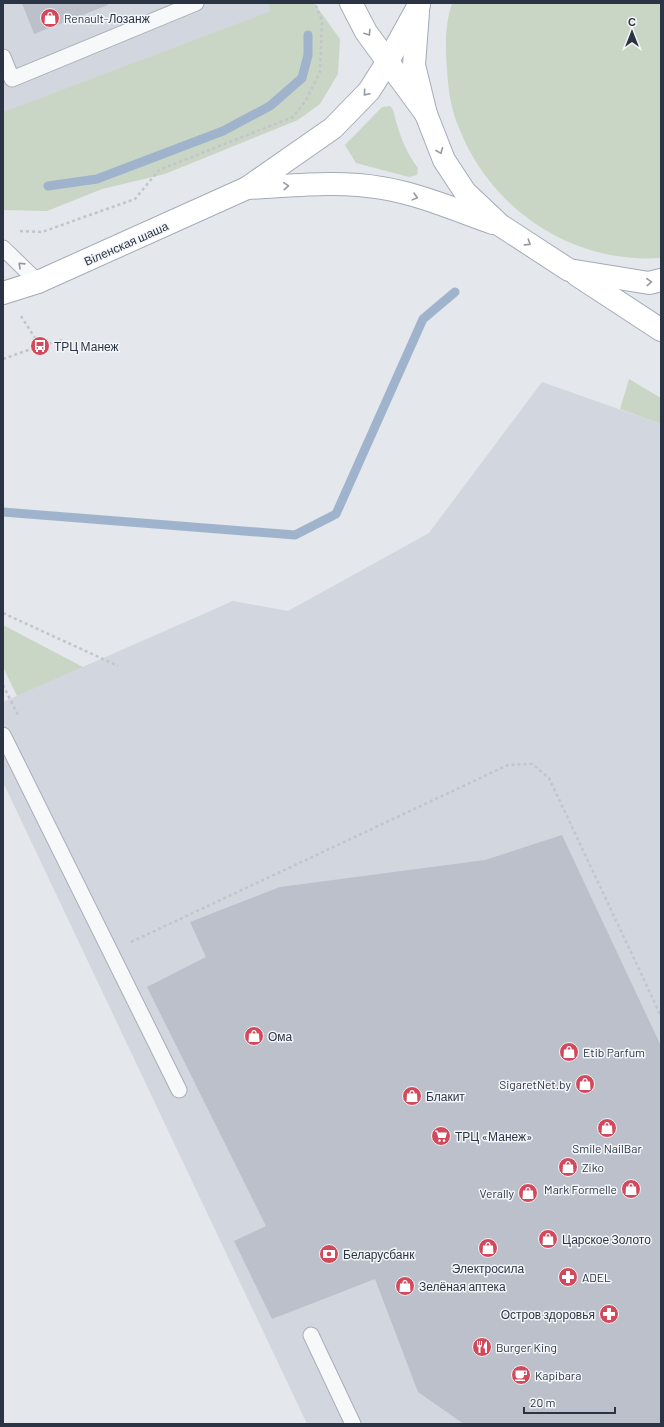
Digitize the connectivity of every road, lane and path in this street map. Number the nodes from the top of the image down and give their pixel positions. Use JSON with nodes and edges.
{"nodes":[{"id":1,"x":196,"y":3,"type":"edge"},
{"id":2,"x":316,"y":3,"type":"edge"},
{"id":3,"x":351,"y":3,"type":"edge"},
{"id":4,"x":419,"y":4,"type":"edge"},
{"id":5,"x":3,"y":57,"type":"edge"},
{"id":6,"x":388,"y":61,"type":"junction"},
{"id":7,"x":426,"y":114,"type":"junction"},
{"id":8,"x":248,"y":188,"type":"junction"},
{"id":9,"x":500,"y":225,"type":"junction"},
{"id":10,"x":14,"y":230,"type":"dead end"},
{"id":11,"x":3,"y":248,"type":"edge"},
{"id":12,"x":569,"y":270,"type":"junction"},
{"id":13,"x":661,"y":280,"type":"edge"},
{"id":14,"x":38,"y":282,"type":"junction"},
{"id":15,"x":5,"y":293,"type":"edge"},
{"id":16,"x":661,"y":330,"type":"edge"},
{"id":17,"x":62,"y":340,"type":"dead end"},
{"id":18,"x":40,"y":346,"type":"junction"},
{"id":19,"x":3,"y":360,"type":"edge"},
{"id":20,"x":3,"y":612,"type":"edge"},
{"id":21,"x":118,"y":666,"type":"dead end"},
{"id":22,"x":3,"y":734,"type":"edge"},
{"id":23,"x":111,"y":951,"type":"junction"},
{"id":24,"x":661,"y":1016,"type":"edge"},
{"id":25,"x":179,"y":1090,"type":"dead end"},
{"id":26,"x":311,"y":1335,"type":"dead end"},
{"id":27,"x":353,"y":1424,"type":"edge"}],
"edges":[{"from":1,"to":5,"type":"lane"},
{"from":2,"to":10,"type":"path"},
{"from":3,"to":6,"type":"main road","one_way":true},
{"from":4,"to":6,"type":"main road"},
{"from":4,"to":7,"type":"main road"},
{"from":6,"to":7,"type":"main road"},
{"from":6,"to":8,"type":"main road","one_way":true},
{"from":7,"to":9,"type":"main road","one_way":true},
{"from":8,"to":9,"type":"main road","one_way":true},
{"from":8,"to":14,"type":"main road","name":"Віленская шаша"},
{"from":9,"to":12,"type":"main road","one_way":true},
{"from":14,"to":11,"type":"lane","one_way":true},
{"from":12,"to":13,"type":"main road","one_way":true},
{"from":12,"to":16,"type":"main road"},
{"from":14,"to":15,"type":"main road","name":"Віленская шаша"},
{"from":15,"to":18,"type":"path"},
{"from":17,"to":18,"type":"path"},
{"from":18,"to":19,"type":"path"},
{"from":20,"to":21,"type":"path"},
{"from":22,"to":23,"type":"lane"},
{"from":23,"to":24,"type":"path"},
{"from":23,"to":25,"type":"lane"},
{"from":26,"to":27,"type":"lane"}]}
